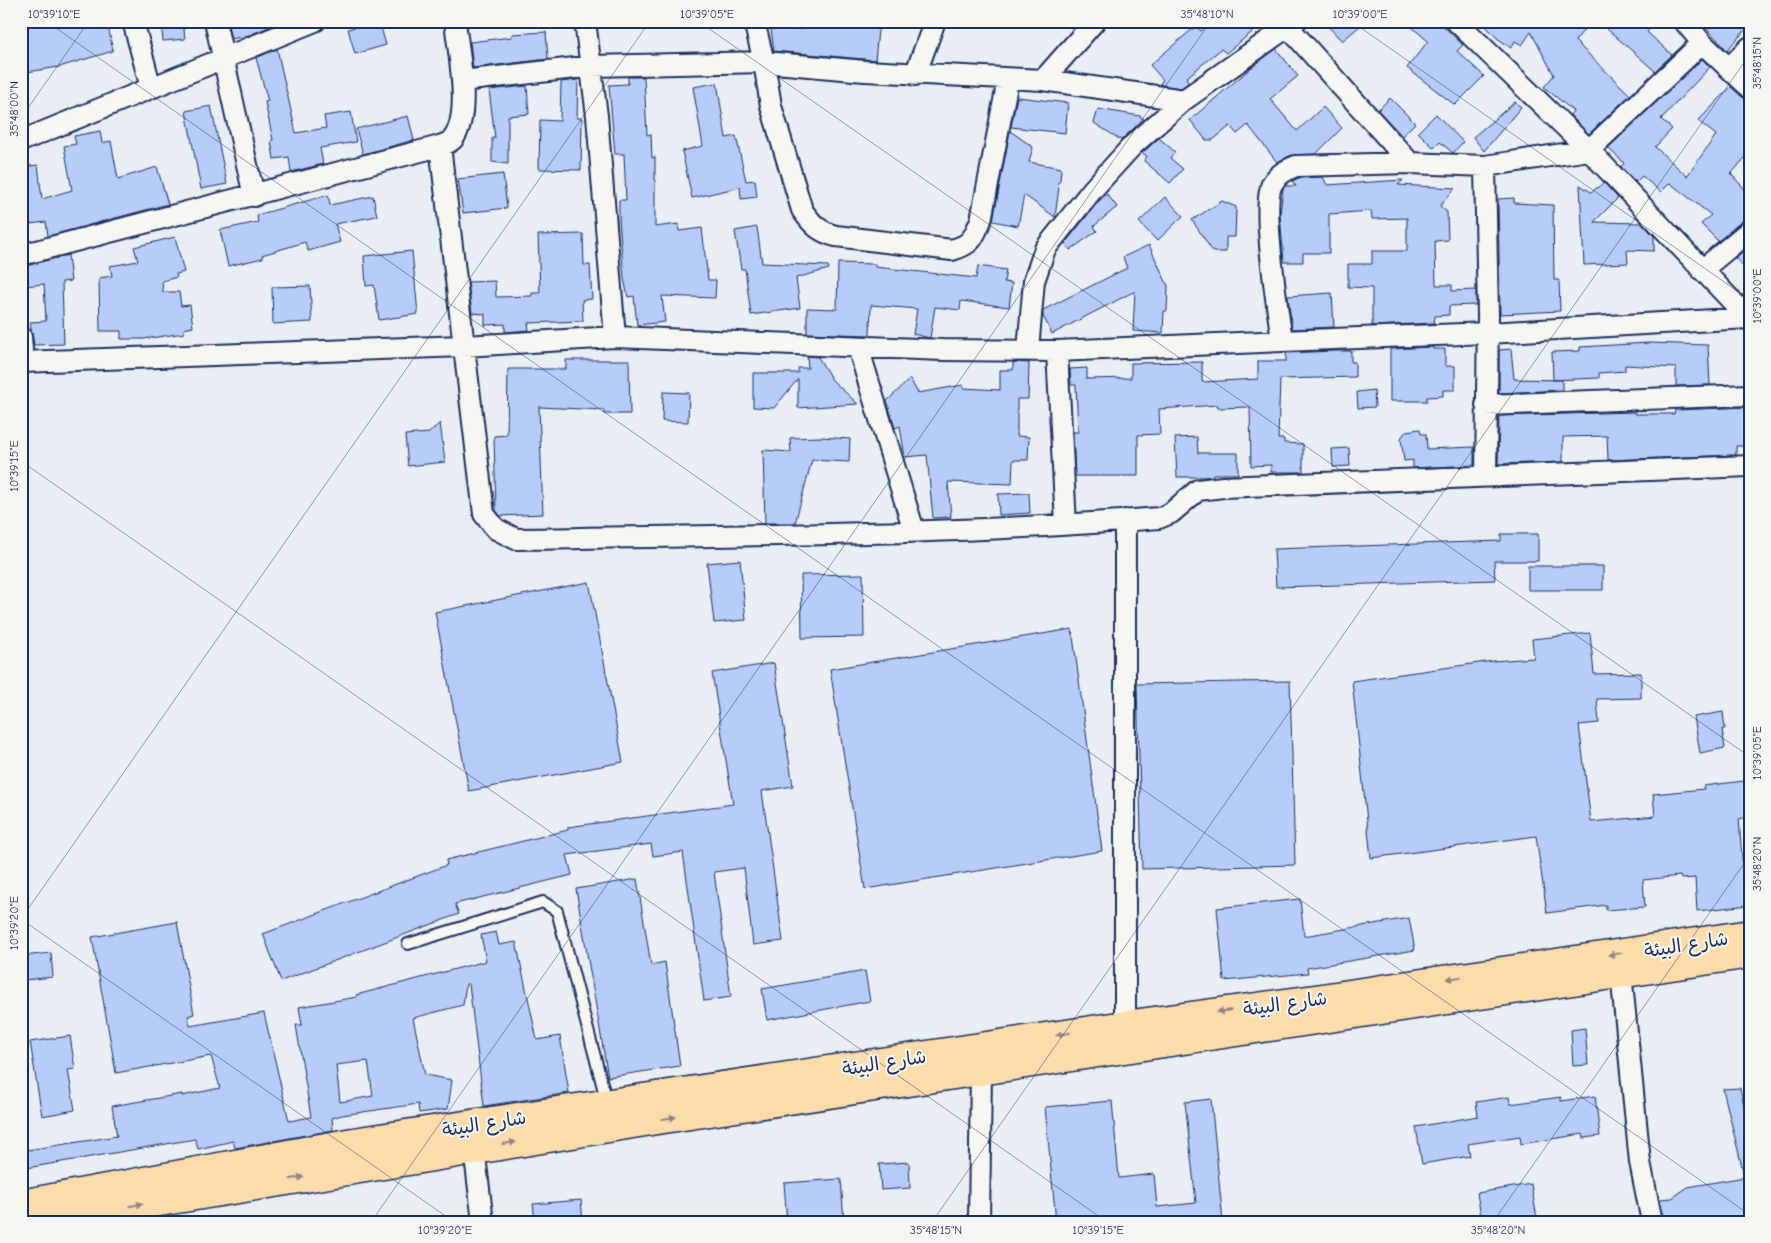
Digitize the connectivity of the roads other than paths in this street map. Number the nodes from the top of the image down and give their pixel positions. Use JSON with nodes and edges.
{"nodes":[{"id":1,"x":133,"y":21,"type":"edge"},
{"id":2,"x":215,"y":21,"type":"edge"},
{"id":3,"x":315,"y":21,"type":"edge"},
{"id":4,"x":455,"y":21,"type":"edge"},
{"id":5,"x":585,"y":21,"type":"edge"},
{"id":6,"x":754,"y":21,"type":"edge"},
{"id":7,"x":935,"y":21,"type":"edge"},
{"id":8,"x":1095,"y":21,"type":"edge"},
{"id":9,"x":1456,"y":21,"type":"edge"},
{"id":10,"x":1684,"y":21,"type":"edge"},
{"id":11,"x":1293,"y":24,"type":"edge"},
{"id":12,"x":1702,"y":43,"type":"junction"},
{"id":13,"x":1750,"y":47,"type":"edge"},
{"id":14,"x":225,"y":59,"type":"junction"},
{"id":15,"x":764,"y":62,"type":"junction"},
{"id":16,"x":592,"y":66,"type":"junction"},
{"id":17,"x":1730,"y":67,"type":"junction"},
{"id":18,"x":915,"y":75,"type":"junction"},
{"id":19,"x":1008,"y":80,"type":"junction"},
{"id":20,"x":1043,"y":80,"type":"junction"},
{"id":21,"x":462,"y":81,"type":"junction"},
{"id":22,"x":151,"y":88,"type":"junction"},
{"id":23,"x":1750,"y":88,"type":"edge"},
{"id":24,"x":1184,"y":100,"type":"junction"},
{"id":25,"x":21,"y":141,"type":"edge"},
{"id":26,"x":440,"y":146,"type":"junction"},
{"id":27,"x":1589,"y":150,"type":"junction"},
{"id":28,"x":1410,"y":163,"type":"junction"},
{"id":29,"x":1485,"y":166,"type":"junction"},
{"id":30,"x":254,"y":196,"type":"junction"},
{"id":31,"x":1750,"y":230,"type":"edge"},
{"id":32,"x":21,"y":255,"type":"edge"},
{"id":33,"x":1702,"y":270,"type":"junction"},
{"id":34,"x":1749,"y":319,"type":"edge"},
{"id":35,"x":1488,"y":333,"type":"junction"},
{"id":36,"x":21,"y":337,"type":"edge"},
{"id":37,"x":615,"y":338,"type":"junction"},
{"id":38,"x":1282,"y":341,"type":"junction"},
{"id":39,"x":464,"y":346,"type":"junction"},
{"id":40,"x":858,"y":347,"type":"junction"},
{"id":41,"x":1028,"y":350,"type":"junction"},
{"id":42,"x":1057,"y":351,"type":"junction"},
{"id":43,"x":22,"y":362,"type":"edge"},
{"id":44,"x":1750,"y":395,"type":"edge"},
{"id":45,"x":1486,"y":405,"type":"junction"},
{"id":46,"x":1750,"y":466,"type":"edge"},
{"id":47,"x":1486,"y":476,"type":"junction"},
{"id":48,"x":1125,"y":520,"type":"junction"},
{"id":49,"x":1066,"y":525,"type":"junction"},
{"id":50,"x":914,"y":531,"type":"junction"},
{"id":51,"x":1750,"y":934,"type":"edge"},
{"id":52,"x":408,"y":944,"type":"dead end"},
{"id":53,"x":1750,"y":954,"type":"edge"},
{"id":54,"x":1621,"y":974,"type":"junction"},
{"id":55,"x":1125,"y":1025,"type":"junction"},
{"id":56,"x":981,"y":1071,"type":"junction"},
{"id":57,"x":608,"y":1104,"type":"junction"},
{"id":58,"x":474,"y":1148,"type":"junction"},
{"id":59,"x":21,"y":1204,"type":"edge"},
{"id":60,"x":37,"y":1222,"type":"edge"},
{"id":61,"x":483,"y":1222,"type":"edge"},
{"id":62,"x":979,"y":1222,"type":"edge"},
{"id":63,"x":1652,"y":1222,"type":"edge"}],
"edges":[{"from":1,"to":22,"type":"street"},
{"from":2,"to":14,"type":"street"},
{"from":3,"to":14,"type":"street"},
{"from":4,"to":21,"type":"street"},
{"from":5,"to":16,"type":"street"},
{"from":6,"to":15,"type":"street"},
{"from":7,"to":18,"type":"street"},
{"from":8,"to":20,"type":"street"},
{"from":9,"to":27,"type":"street"},
{"from":10,"to":12,"type":"street"},
{"from":11,"to":24,"type":"street"},
{"from":11,"to":28,"type":"street"},
{"from":12,"to":17,"type":"street"},
{"from":12,"to":27,"type":"street"},
{"from":13,"to":17,"type":"street"},
{"from":14,"to":22,"type":"street"},
{"from":14,"to":30,"type":"street"},
{"from":15,"to":16,"type":"street"},
{"from":15,"to":18,"type":"street"},
{"from":15,"to":19,"type":"street"},
{"from":16,"to":21,"type":"street"},
{"from":16,"to":37,"type":"street"},
{"from":17,"to":23,"type":"street"},
{"from":18,"to":19,"type":"street"},
{"from":19,"to":20,"type":"street"},
{"from":20,"to":24,"type":"street"},
{"from":21,"to":26,"type":"street"},
{"from":22,"to":25,"type":"street"},
{"from":24,"to":41,"type":"street"},
{"from":26,"to":30,"type":"street"},
{"from":26,"to":39,"type":"street"},
{"from":27,"to":29,"type":"street"},
{"from":27,"to":33,"type":"street"},
{"from":28,"to":29,"type":"street"},
{"from":28,"to":38,"type":"street"},
{"from":29,"to":35,"type":"street"},
{"from":30,"to":32,"type":"street"},
{"from":31,"to":33,"type":"street"},
{"from":33,"to":34,"type":"street"},
{"from":34,"to":35,"type":"street"},
{"from":35,"to":38,"type":"street"},
{"from":35,"to":45,"type":"street"},
{"from":36,"to":43,"type":"street"},
{"from":37,"to":39,"type":"street"},
{"from":37,"to":40,"type":"street"},
{"from":38,"to":42,"type":"street"},
{"from":39,"to":43,"type":"street"},
{"from":39,"to":50,"type":"street"},
{"from":40,"to":41,"type":"street"},
{"from":40,"to":50,"type":"street"},
{"from":41,"to":42,"type":"street"},
{"from":42,"to":49,"type":"street"},
{"from":44,"to":45,"type":"street"},
{"from":45,"to":47,"type":"street"},
{"from":46,"to":47,"type":"street"},
{"from":47,"to":48,"type":"street"},
{"from":48,"to":49,"type":"street"},
{"from":48,"to":55,"type":"street"},
{"from":49,"to":50,"type":"street"},
{"from":51,"to":55,"type":"highway","name":"شارع البيئة","one_way":true},
{"from":52,"to":57,"type":"lane"},
{"from":53,"to":54,"type":"highway","name":"شارع البيئة"},
{"from":54,"to":56,"type":"highway","name":"شارع البيئة"},
{"from":54,"to":63,"type":"street"},
{"from":55,"to":57,"type":"highway","name":"شارع البيئة","one_way":true},
{"from":58,"to":56,"type":"highway","name":"شارع البيئة","one_way":true},
{"from":56,"to":62,"type":"street"},
{"from":57,"to":59,"type":"highway","name":"شارع البيئة"},
{"from":60,"to":58,"type":"highway","name":"شارع البيئة","one_way":true},
{"from":58,"to":61,"type":"street"}]}
